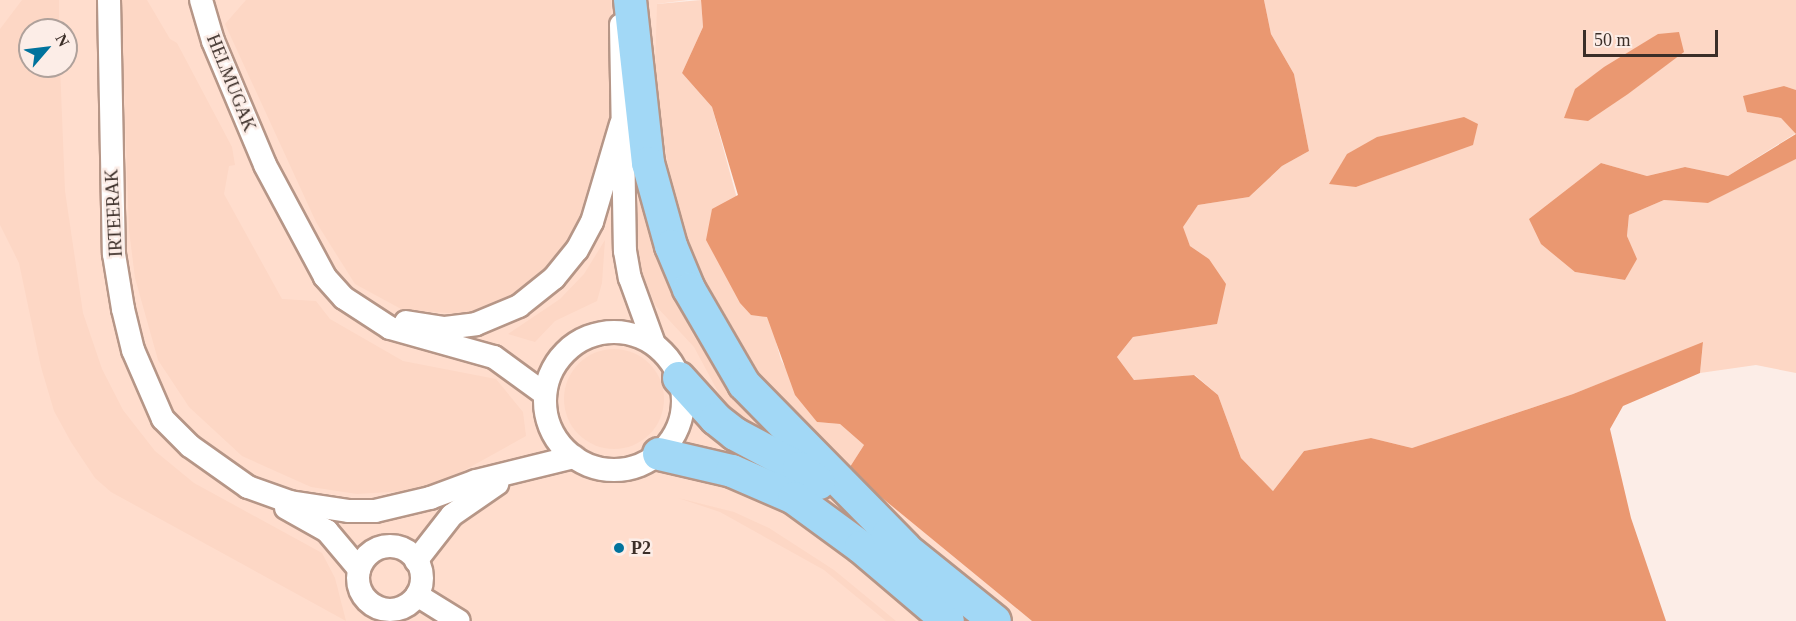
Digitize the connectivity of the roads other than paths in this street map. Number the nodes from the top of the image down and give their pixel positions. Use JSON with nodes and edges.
{"nodes":[{"id":1,"x":108,"y":0,"type":"edge"},
{"id":2,"x":201,"y":0,"type":"edge"},
{"id":3,"x":622,"y":0,"type":"edge"},
{"id":4,"x":630,"y":0,"type":"edge"},
{"id":5,"x":621,"y":124,"type":"junction"},
{"id":6,"x":363,"y":313,"type":"junction"},
{"id":7,"x":654,"y":344,"type":"junction"},
{"id":8,"x":680,"y":378,"type":"junction"},
{"id":9,"x":545,"y":394,"type":"junction"},
{"id":10,"x":659,"y":454,"type":"junction"},
{"id":11,"x":574,"y":458,"type":"junction"},
{"id":12,"x":522,"y":470,"type":"junction"},
{"id":13,"x":248,"y":487,"type":"junction"},
{"id":14,"x":905,"y":548,"type":"junction"},
{"id":15,"x":416,"y":561,"type":"junction"},
{"id":16,"x":359,"y":569,"type":"junction"},
{"id":17,"x":417,"y":595,"type":"junction"},
{"id":18,"x":376,"y":615,"type":"edge"},
{"id":19,"x":459,"y":621,"type":"edge"},
{"id":20,"x":948,"y":621,"type":"edge"},
{"id":21,"x":994,"y":621,"type":"edge"}],
"edges":[{"from":1,"to":13,"type":"street","name":"IRTEERAK"},
{"from":2,"to":6,"type":"street","name":"HELMUGAK"},
{"from":3,"to":5,"type":"street"},
{"from":4,"to":14,"type":"highway"},
{"from":5,"to":6,"type":"street"},
{"from":5,"to":7,"type":"street"},
{"from":6,"to":9,"type":"street","name":"HELMUGAK"},
{"from":7,"to":8,"type":"street"},
{"from":7,"to":9,"type":"street"},
{"from":8,"to":10,"type":"street"},
{"from":8,"to":14,"type":"highway"},
{"from":9,"to":11,"type":"street"},
{"from":10,"to":11,"type":"street"},
{"from":10,"to":20,"type":"highway"},
{"from":11,"to":12,"type":"street"},
{"from":12,"to":13,"type":"street"},
{"from":12,"to":15,"type":"street"},
{"from":13,"to":16,"type":"street"},
{"from":14,"to":21,"type":"highway"},
{"from":15,"to":16,"type":"street"},
{"from":15,"to":17,"type":"street"},
{"from":16,"to":18,"type":"street"},
{"from":17,"to":18,"type":"street"},
{"from":17,"to":19,"type":"street"}]}
